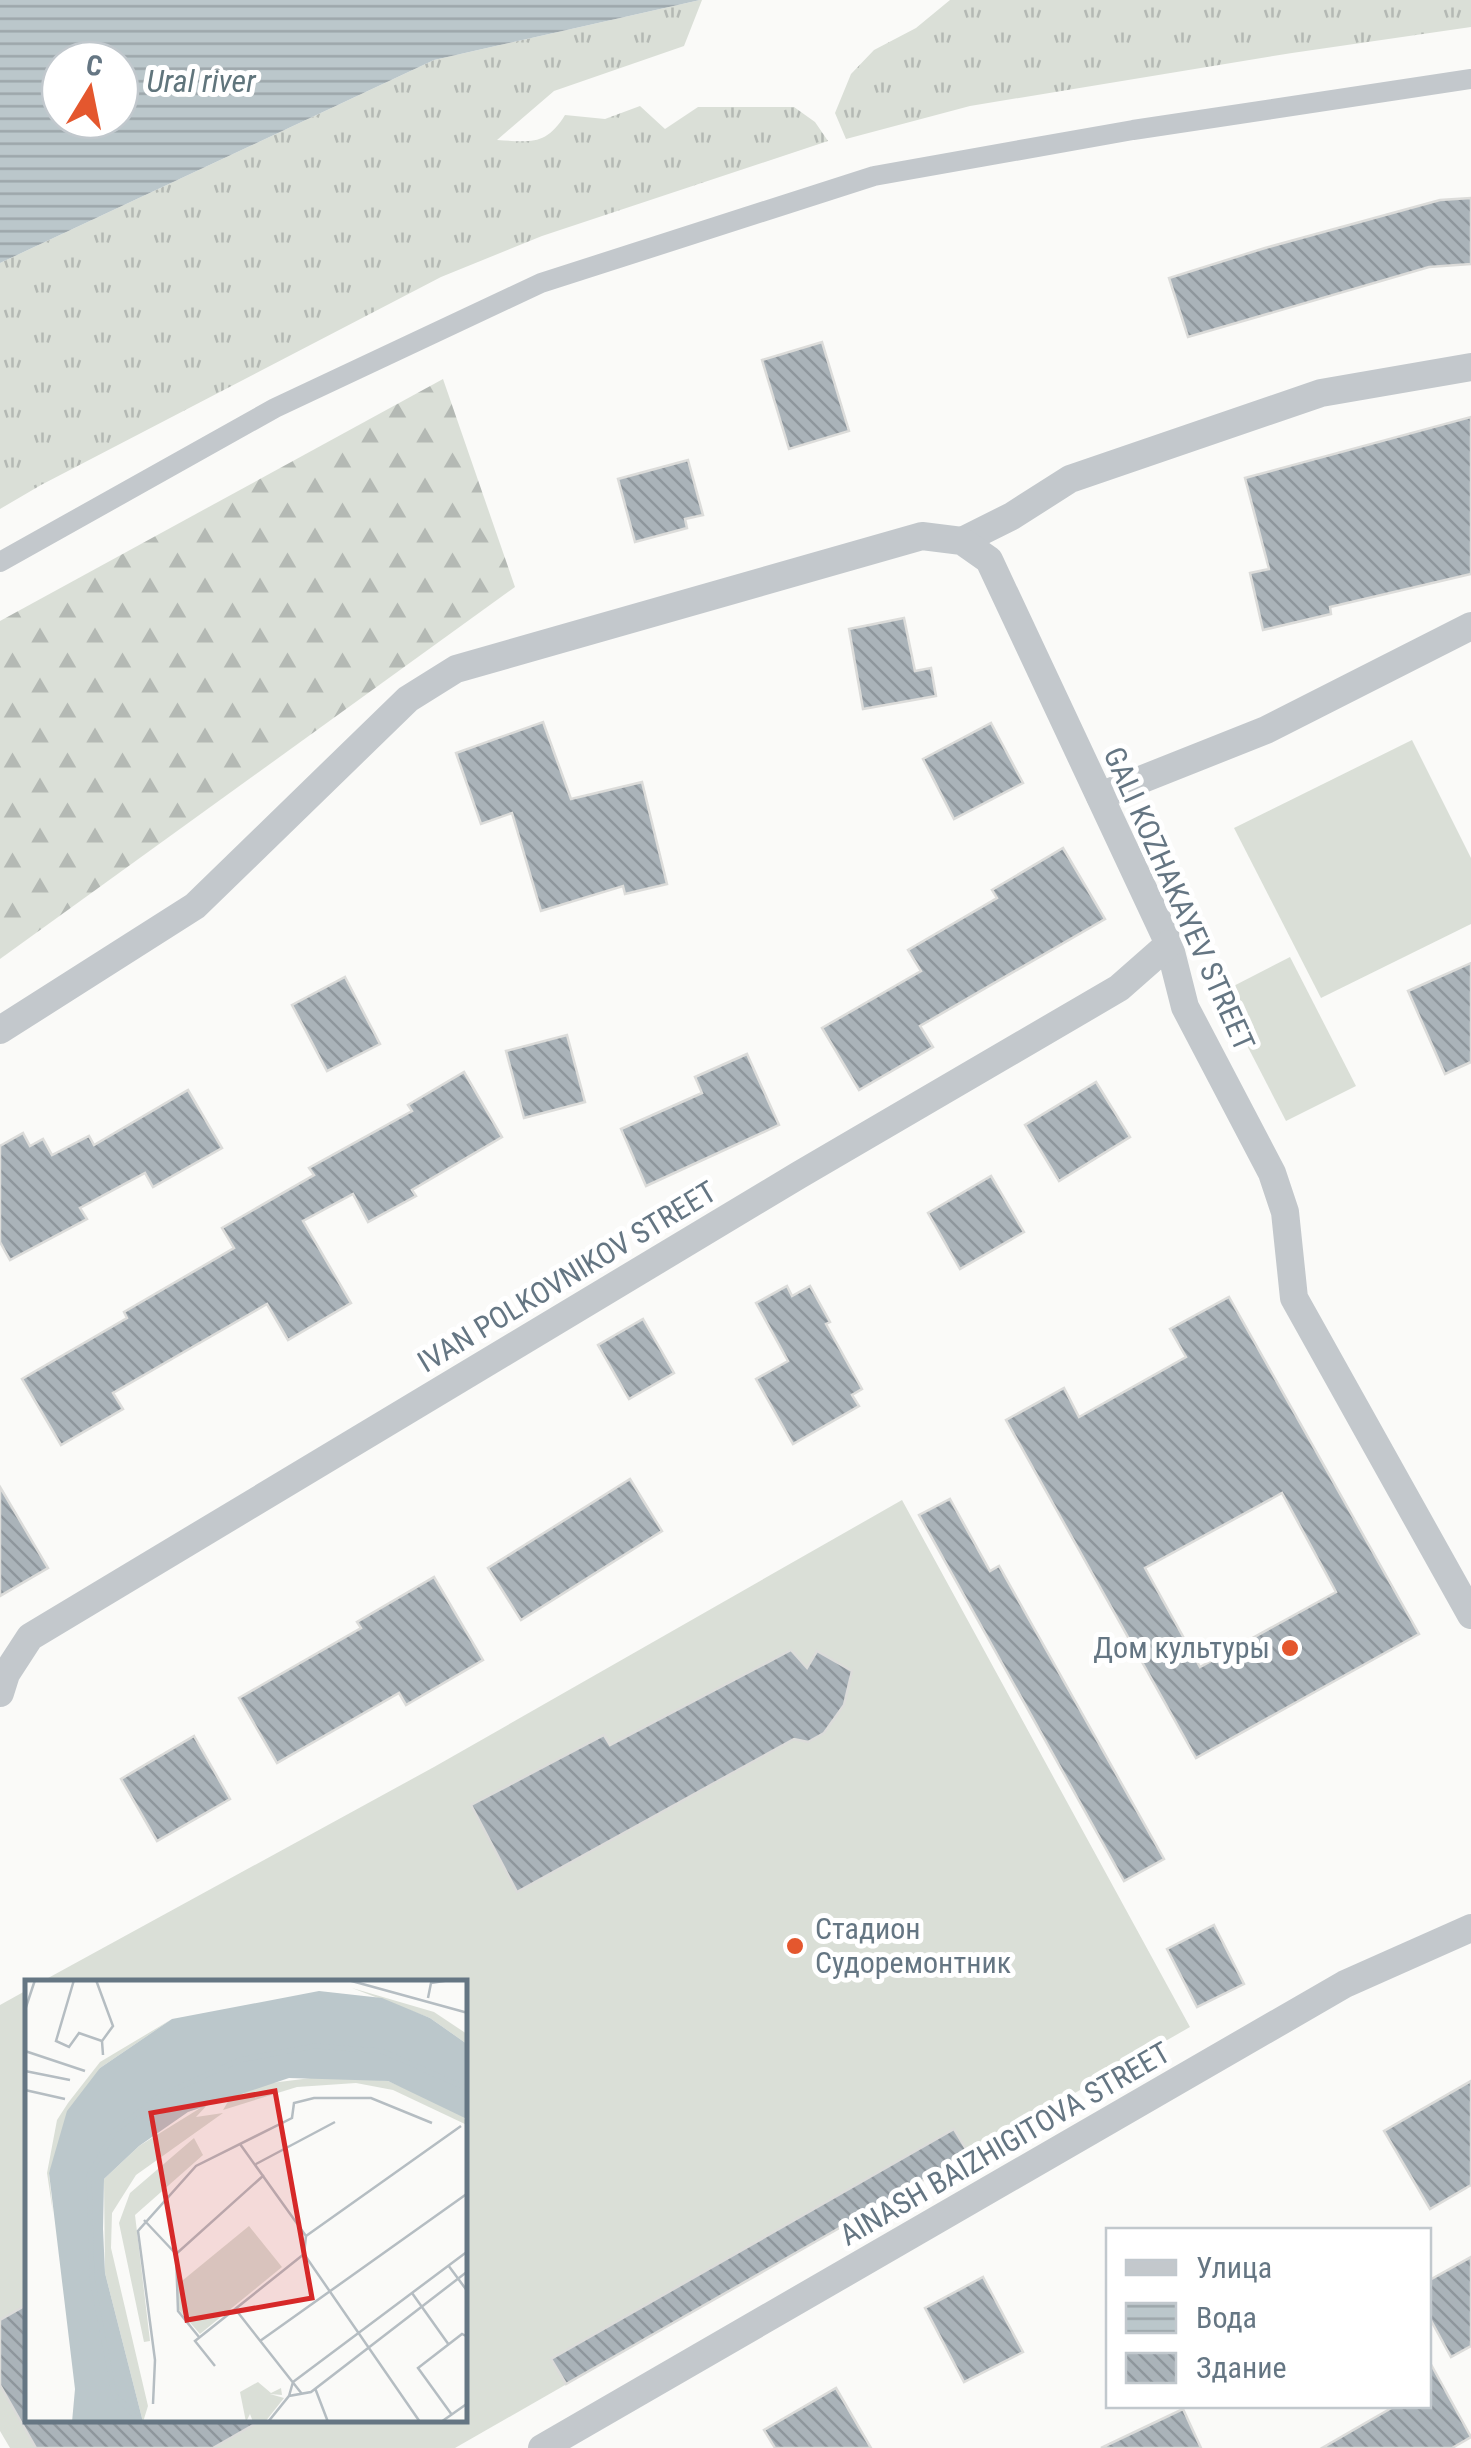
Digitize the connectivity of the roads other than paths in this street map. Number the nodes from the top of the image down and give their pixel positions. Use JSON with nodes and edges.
{"nodes":[{"id":1,"x":1471,"y":79,"type":"edge"},
{"id":2,"x":1471,"y":367,"type":"edge"},
{"id":3,"x":962,"y":541,"type":"junction"},
{"id":4,"x":0,"y":562,"type":"edge"},
{"id":5,"x":1471,"y":626,"type":"edge"},
{"id":6,"x":1100,"y":796,"type":"junction"},
{"id":7,"x":1169,"y":944,"type":"junction"},
{"id":8,"x":0,"y":1030,"type":"edge"},
{"id":9,"x":1471,"y":1614,"type":"edge"},
{"id":10,"x":2,"y":1677,"type":"edge"},
{"id":11,"x":1471,"y":1928,"type":"edge"},
{"id":12,"x":583,"y":2439,"type":"edge"},
{"id":13,"x":542,"y":2448,"type":"edge"}],
"edges":[{"from":1,"to":4,"type":"street"},
{"from":2,"to":3,"type":"street"},
{"from":3,"to":6,"type":"street","name":"GALI KOZHAKAYEV STREET"},
{"from":3,"to":8,"type":"street"},
{"from":5,"to":6,"type":"street"},
{"from":6,"to":7,"type":"street","name":"GALI KOZHAKAYEV STREET"},
{"from":7,"to":9,"type":"street","name":"GALI KOZHAKAYEV STREET"},
{"from":7,"to":10,"type":"street","name":"IVAN POLKOVNIKOV STREET"},
{"from":11,"to":12,"type":"street","name":"AINASH BAIZHIGITOVA STREET"},
{"from":12,"to":13,"type":"street","name":"AINASH BAIZHIGITOVA STREET"}]}
